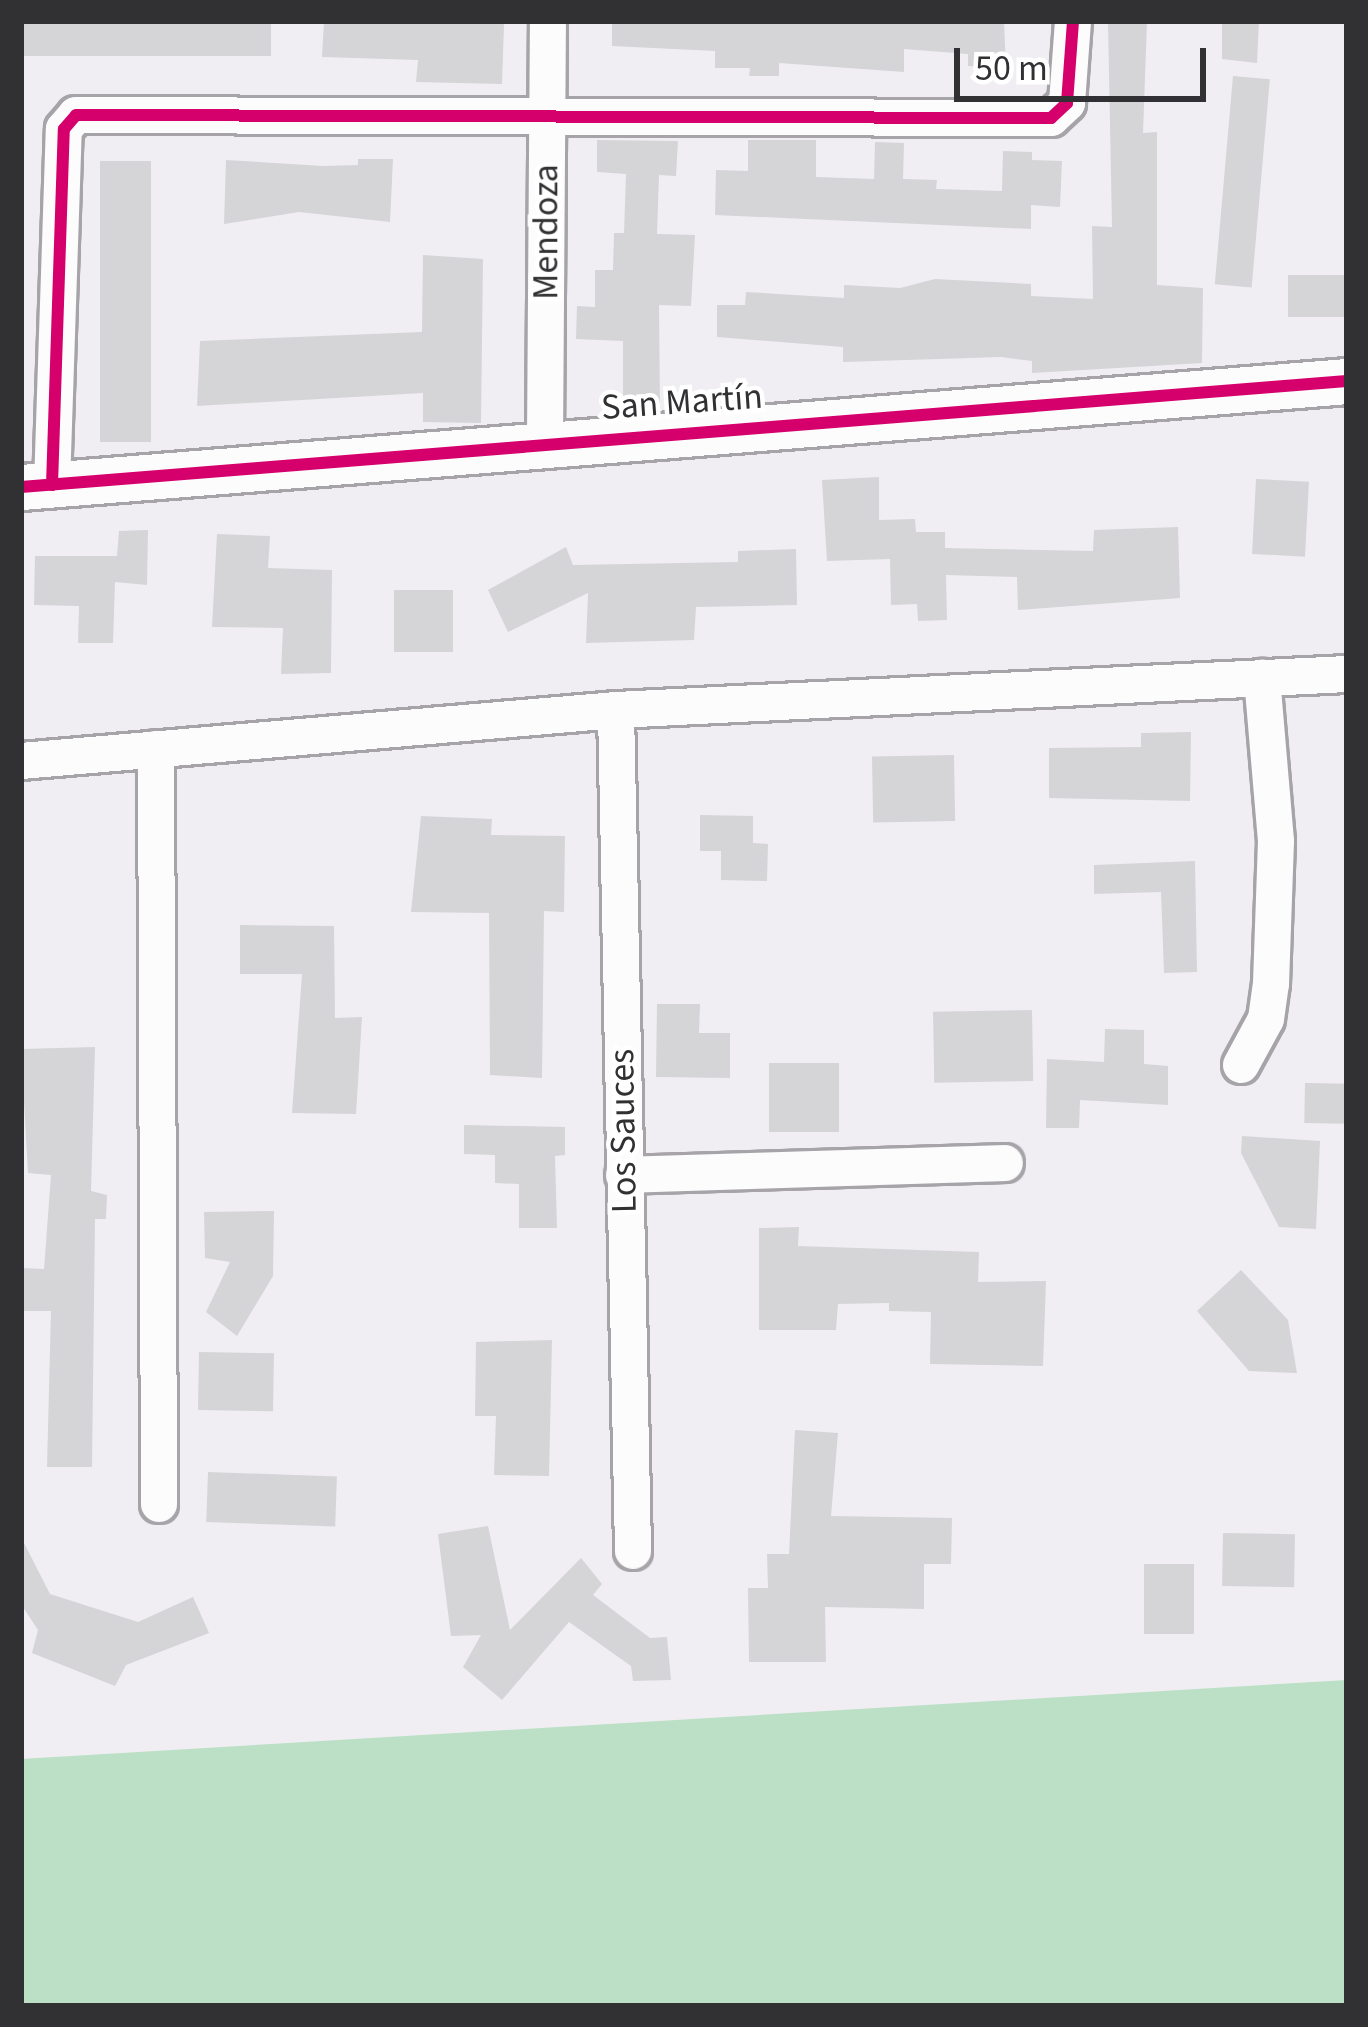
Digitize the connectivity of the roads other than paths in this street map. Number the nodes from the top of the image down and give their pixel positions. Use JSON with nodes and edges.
{"nodes":[{"id":1,"x":548,"y":21,"type":"edge"},
{"id":2,"x":1073,"y":21,"type":"edge"},
{"id":3,"x":546,"y":114,"type":"junction"},
{"id":4,"x":1347,"y":381,"type":"edge"},
{"id":5,"x":545,"y":442,"type":"junction"},
{"id":6,"x":36,"y":486,"type":"edge"},
{"id":7,"x":1347,"y":674,"type":"edge"},
{"id":8,"x":1262,"y":678,"type":"junction"},
{"id":9,"x":616,"y":710,"type":"junction"},
{"id":10,"x":155,"y":749,"type":"junction"},
{"id":11,"x":21,"y":761,"type":"edge"},
{"id":12,"x":1241,"y":1065,"type":"dead end"},
{"id":13,"x":1005,"y":1162,"type":"dead end"},
{"id":14,"x":624,"y":1175,"type":"junction"},
{"id":15,"x":159,"y":1504,"type":"dead end"},
{"id":16,"x":632,"y":1551,"type":"dead end"}],
"edges":[{"from":1,"to":3,"type":"street","name":"Mendoza"},
{"from":2,"to":3,"type":"street"},
{"from":3,"to":5,"type":"street","name":"Mendoza"},
{"from":3,"to":6,"type":"street"},
{"from":4,"to":5,"type":"street","name":"San Martín"},
{"from":5,"to":6,"type":"street","name":"San Martín"},
{"from":7,"to":8,"type":"street"},
{"from":8,"to":9,"type":"street"},
{"from":8,"to":12,"type":"street"},
{"from":9,"to":10,"type":"street"},
{"from":9,"to":14,"type":"street","name":"Los Sauces"},
{"from":10,"to":11,"type":"street"},
{"from":10,"to":15,"type":"street"},
{"from":13,"to":14,"type":"street"},
{"from":14,"to":16,"type":"street","name":"Los Sauces"}]}
